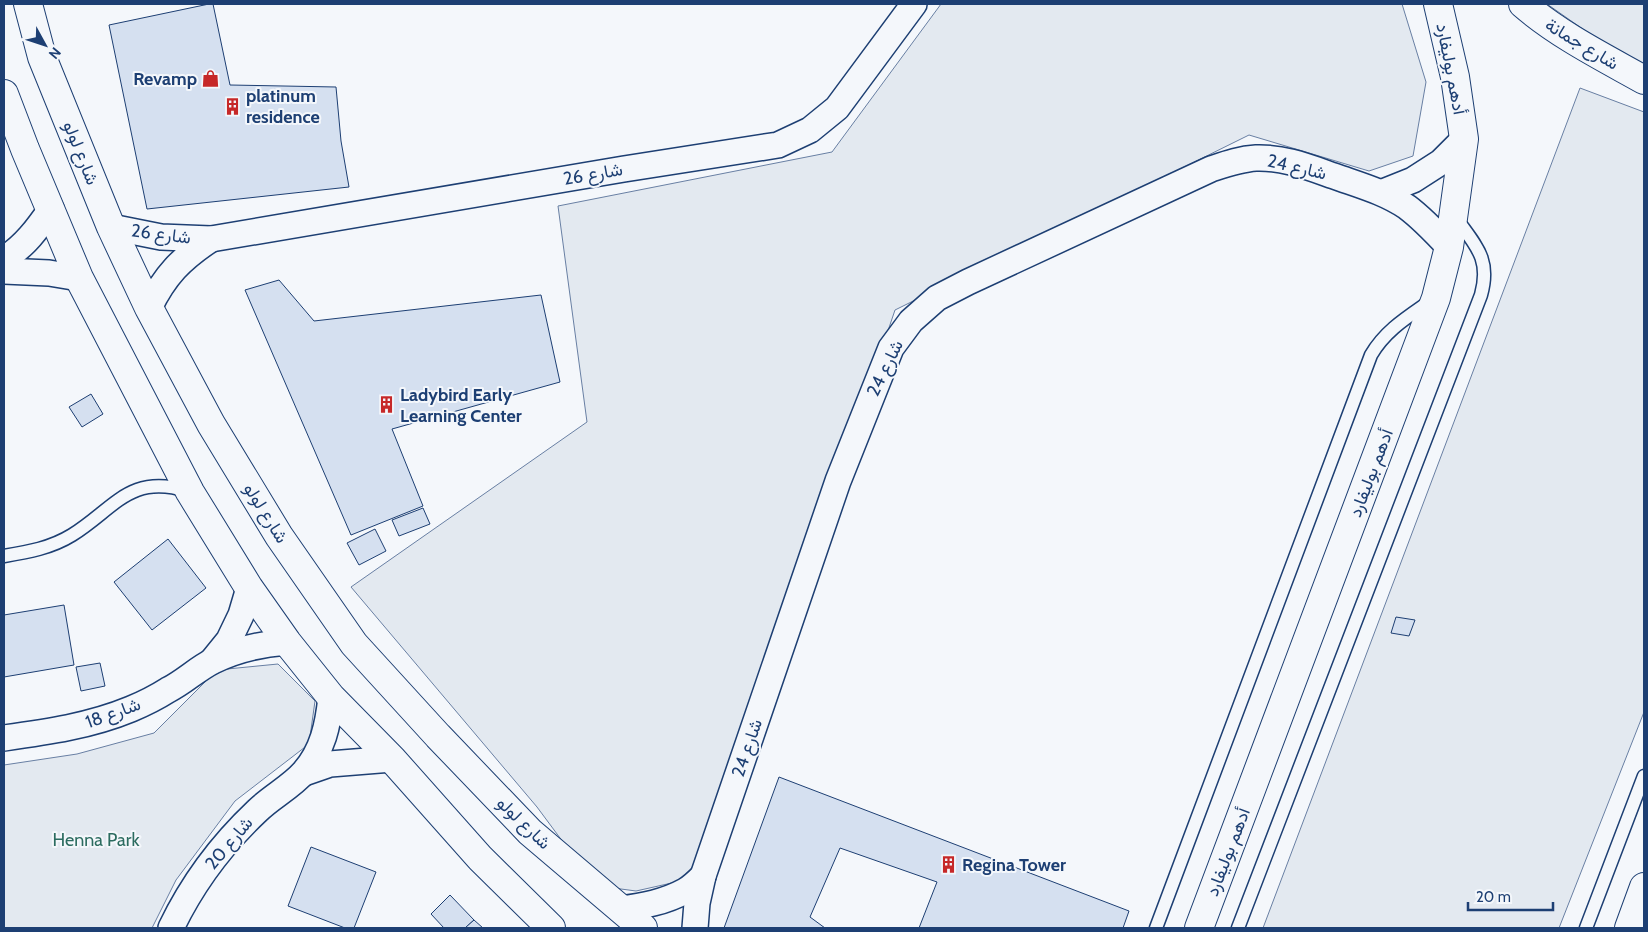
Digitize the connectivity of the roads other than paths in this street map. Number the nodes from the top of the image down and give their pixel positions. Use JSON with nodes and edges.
{"nodes":[{"id":1,"x":28,"y":4,"type":"edge"},
{"id":2,"x":914,"y":4,"type":"edge"},
{"id":3,"x":1438,"y":4,"type":"edge"},
{"id":4,"x":1523,"y":4,"type":"edge"},
{"id":5,"x":1644,"y":80,"type":"edge"},
{"id":6,"x":4,"y":94,"type":"edge"},
{"id":7,"x":1464,"y":139,"type":"junction"},
{"id":8,"x":1383,"y":192,"type":"junction"},
{"id":9,"x":51,"y":209,"type":"junction"},
{"id":10,"x":1453,"y":214,"type":"junction"},
{"id":11,"x":112,"y":227,"type":"junction"},
{"id":12,"x":211,"y":239,"type":"junction"},
{"id":13,"x":1449,"y":247,"type":"junction"},
{"id":14,"x":4,"y":260,"type":"edge"},
{"id":15,"x":4,"y":270,"type":"edge"},
{"id":16,"x":80,"y":278,"type":"junction"},
{"id":17,"x":1436,"y":298,"type":"junction"},
{"id":18,"x":150,"y":308,"type":"junction"},
{"id":19,"x":190,"y":492,"type":"junction"},
{"id":20,"x":4,"y":556,"type":"edge"},
{"id":21,"x":249,"y":588,"type":"junction"},
{"id":22,"x":287,"y":642,"type":"junction"},
{"id":23,"x":212,"y":662,"type":"junction"},
{"id":24,"x":331,"y":698,"type":"junction"},
{"id":25,"x":4,"y":738,"type":"edge"},
{"id":26,"x":392,"y":759,"type":"junction"},
{"id":27,"x":304,"y":773,"type":"junction"},
{"id":28,"x":1644,"y":776,"type":"edge"},
{"id":29,"x":704,"y":876,"type":"junction"},
{"id":30,"x":1644,"y":888,"type":"edge"},
{"id":31,"x":620,"y":909,"type":"junction"},
{"id":32,"x":171,"y":928,"type":"edge"},
{"id":33,"x":551,"y":928,"type":"edge"},
{"id":34,"x":643,"y":928,"type":"edge"},
{"id":35,"x":695,"y":928,"type":"edge"},
{"id":36,"x":1156,"y":928,"type":"edge"},
{"id":37,"x":1199,"y":928,"type":"edge"},
{"id":38,"x":1238,"y":928,"type":"edge"},
{"id":39,"x":1586,"y":928,"type":"edge"},
{"id":40,"x":1629,"y":928,"type":"edge"}],
"edges":[{"from":1,"to":11,"type":"street","name":"شارع لولو"},
{"from":2,"to":12,"type":"street","name":"شارع 26"},
{"from":3,"to":7,"type":"street","name":"أدهم بوليفارد"},
{"from":4,"to":5,"type":"street","name":"شارع جمانة"},
{"from":6,"to":9,"type":"street"},
{"from":7,"to":8,"type":"street"},
{"from":7,"to":10,"type":"street","name":"أدهم بوليفارد"},
{"from":8,"to":13,"type":"street","name":"شارع 24"},
{"from":8,"to":29,"type":"street","name":"شارع 24"},
{"from":9,"to":14,"type":"street"},
{"from":9,"to":16,"type":"street"},
{"from":10,"to":13,"type":"street","name":"أدهم بوليفارد"},
{"from":10,"to":38,"type":"lane"},
{"from":11,"to":12,"type":"street","name":"شارع 26"},
{"from":11,"to":18,"type":"street","name":"شارع لولو"},
{"from":12,"to":18,"type":"street","name":"شارع 26"},
{"from":13,"to":17,"type":"street","name":"أدهم بوليفارد"},
{"from":15,"to":16,"type":"street"},
{"from":16,"to":19,"type":"street"},
{"from":17,"to":36,"type":"lane"},
{"from":17,"to":37,"type":"street","name":"أدهم بوليفارد"},
{"from":18,"to":31,"type":"street","name":"شارع لولو"},
{"from":19,"to":20,"type":"lane"},
{"from":19,"to":21,"type":"street"},
{"from":21,"to":22,"type":"street"},
{"from":21,"to":23,"type":"street","name":"شارع 18"},
{"from":22,"to":23,"type":"street","name":"شارع 18"},
{"from":22,"to":24,"type":"street"},
{"from":23,"to":25,"type":"street","name":"شارع 18"},
{"from":24,"to":26,"type":"street"},
{"from":24,"to":27,"type":"street","name":"شارع 20"},
{"from":26,"to":27,"type":"street","name":"شارع 20"},
{"from":26,"to":33,"type":"street"},
{"from":27,"to":32,"type":"street","name":"شارع 20"},
{"from":28,"to":39,"type":"lane"},
{"from":29,"to":31,"type":"street"},
{"from":29,"to":35,"type":"street","name":"شارع 24"},
{"from":30,"to":40,"type":"street"},
{"from":31,"to":34,"type":"street","name":"شارع لولو"}]}
